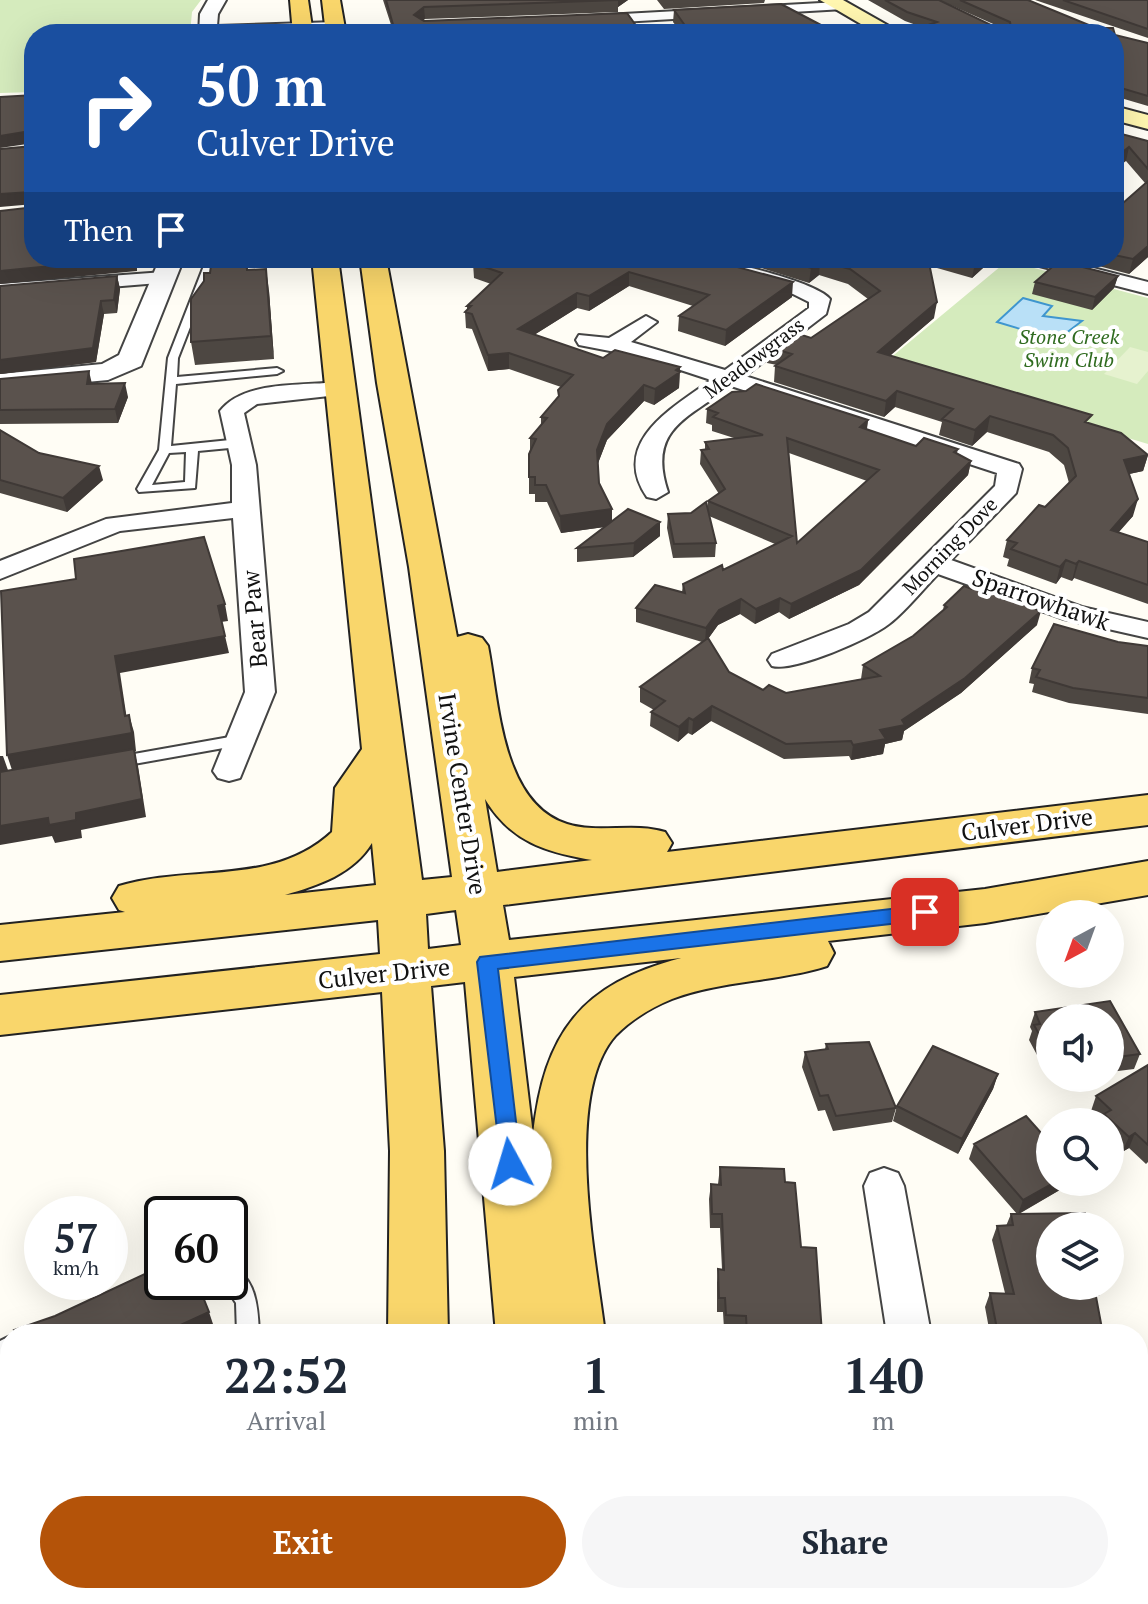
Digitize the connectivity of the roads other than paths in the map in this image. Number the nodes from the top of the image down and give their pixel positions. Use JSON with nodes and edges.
{"nodes":[{"id":1,"x":217,"y":0,"type":"edge"},
{"id":2,"x":282,"y":0,"type":"edge"},
{"id":3,"x":299,"y":0,"type":"edge"},
{"id":4,"x":331,"y":0,"type":"edge"},
{"id":5,"x":617,"y":4,"type":"edge"},
{"id":6,"x":822,"y":4,"type":"edge"},
{"id":7,"x":646,"y":17,"type":"junction"},
{"id":8,"x":630,"y":18,"type":"junction"},
{"id":9,"x":568,"y":21,"type":"edge"},
{"id":10,"x":208,"y":24,"type":"edge"},
{"id":11,"x":306,"y":24,"type":"edge"},
{"id":12,"x":309,"y":24,"type":"edge"},
{"id":13,"x":314,"y":24,"type":"edge"},
{"id":14,"x":651,"y":24,"type":"edge"},
{"id":15,"x":849,"y":24,"type":"edge"},
{"id":16,"x":869,"y":24,"type":"edge"},
{"id":17,"x":1124,"y":116,"type":"edge"},
{"id":18,"x":1148,"y":122,"type":"edge"},
{"id":19,"x":1124,"y":128,"type":"edge"},
{"id":20,"x":1148,"y":134,"type":"edge"},
{"id":21,"x":168,"y":268,"type":"edge"},
{"id":22,"x":208,"y":268,"type":"edge"},
{"id":23,"x":326,"y":268,"type":"edge"},
{"id":24,"x":375,"y":268,"type":"edge"},
{"id":25,"x":719,"y":268,"type":"edge"},
{"id":26,"x":1070,"y":268,"type":"edge"},
{"id":27,"x":1148,"y":288,"type":"edge"},
{"id":28,"x":0,"y":290,"type":"edge"},
{"id":29,"x":646,"y":322,"type":"dead end"},
{"id":30,"x":587,"y":340,"type":"dead end"},
{"id":31,"x":613,"y":345,"type":"junction"},
{"id":32,"x":277,"y":371,"type":"dead end"},
{"id":33,"x":730,"y":377,"type":"junction"},
{"id":34,"x":172,"y":381,"type":"junction"},
{"id":35,"x":0,"y":382,"type":"edge"},
{"id":36,"x":339,"y":389,"type":"junction"},
{"id":37,"x":240,"y":443,"type":"junction"},
{"id":38,"x":192,"y":448,"type":"junction"},
{"id":39,"x":165,"y":450,"type":"junction"},
{"id":40,"x":656,"y":492,"type":"dead end"},
{"id":41,"x":245,"y":509,"type":"junction"},
{"id":42,"x":936,"y":564,"type":"junction"},
{"id":43,"x":427,"y":567,"type":"junction"},
{"id":44,"x":0,"y":571,"type":"edge"},
{"id":45,"x":1148,"y":630,"type":"edge"},
{"id":46,"x":782,"y":660,"type":"dead end"},
{"id":47,"x":241,"y":740,"type":"junction"},
{"id":48,"x":382,"y":752,"type":"junction"},
{"id":49,"x":106,"y":764,"type":"edge"},
{"id":50,"x":229,"y":771,"type":"dead end"},
{"id":51,"x":1148,"y":810,"type":"edge"},
{"id":52,"x":1092,"y":817,"type":"junction"},
{"id":53,"x":1148,"y":878,"type":"edge"},
{"id":54,"x":477,"y":892,"type":"junction"},
{"id":55,"x":401,"y":900,"type":"junction"},
{"id":56,"x":985,"y":906,"type":"junction"},
{"id":57,"x":1,"y":943,"type":"edge"},
{"id":58,"x":488,"y":962,"type":"junction"},
{"id":59,"x":406,"y":972,"type":"junction"},
{"id":60,"x":0,"y":1015,"type":"edge"},
{"id":61,"x":884,"y":1186,"type":"dead end"},
{"id":62,"x":247,"y":1300,"type":"edge"},
{"id":63,"x":248,"y":1324,"type":"edge"},
{"id":64,"x":418,"y":1324,"type":"edge"},
{"id":65,"x":525,"y":1324,"type":"edge"},
{"id":66,"x":574,"y":1324,"type":"edge"},
{"id":67,"x":907,"y":1324,"type":"edge"}],
"edges":[{"from":1,"to":10,"type":"street"},
{"from":2,"to":11,"type":"main road"},
{"from":3,"to":12,"type":"main road"},
{"from":4,"to":13,"type":"main road"},
{"from":5,"to":8,"type":"street"},
{"from":6,"to":7,"type":"street"},
{"from":6,"to":15,"type":"main road"},
{"from":6,"to":16,"type":"main road"},
{"from":7,"to":8,"type":"street"},
{"from":7,"to":14,"type":"street"},
{"from":8,"to":9,"type":"street"},
{"from":17,"to":18,"type":"main road"},
{"from":19,"to":20,"type":"main road"},
{"from":21,"to":28,"type":"street"},
{"from":21,"to":35,"type":"street"},
{"from":22,"to":34,"type":"lane"},
{"from":23,"to":36,"type":"main road"},
{"from":24,"to":43,"type":"main road","name":"Irvine Center Drive"},
{"from":25,"to":33,"type":"street","name":"Meadowgrass"},
{"from":26,"to":27,"type":"street"},
{"from":29,"to":31,"type":"street"},
{"from":30,"to":31,"type":"street","name":"Morning Dove"},
{"from":31,"to":33,"type":"street","name":"Morning Dove"},
{"from":32,"to":34,"type":"lane"},
{"from":33,"to":40,"type":"street","name":"Meadowgrass"},
{"from":33,"to":42,"type":"street","name":"Morning Dove"},
{"from":34,"to":39,"type":"lane"},
{"from":36,"to":37,"type":"street","name":"Bear Paw"},
{"from":36,"to":48,"type":"main road"},
{"from":37,"to":38,"type":"lane"},
{"from":37,"to":41,"type":"street","name":"Bear Paw"},
{"from":38,"to":39,"type":"lane"},
{"from":38,"to":39,"type":"lane"},
{"from":41,"to":44,"type":"street"},
{"from":41,"to":47,"type":"street","name":"Bear Paw"},
{"from":42,"to":45,"type":"street","name":"Sparrowhawk"},
{"from":42,"to":46,"type":"street","name":"Morning Dove"},
{"from":43,"to":52,"type":"main road"},
{"from":43,"to":54,"type":"main road","name":"Irvine Center Drive"},
{"from":47,"to":49,"type":"lane"},
{"from":47,"to":50,"type":"street","name":"Bear Paw"},
{"from":48,"to":55,"type":"main road"},
{"from":48,"to":57,"type":"main road"},
{"from":51,"to":52,"type":"main road","name":"Culver Drive"},
{"from":52,"to":54,"type":"main road","name":"Culver Drive"},
{"from":53,"to":56,"type":"main road","name":"Culver Drive"},
{"from":54,"to":55,"type":"main road","name":"Culver Drive"},
{"from":54,"to":58,"type":"main road","name":"Irvine Center Drive"},
{"from":55,"to":57,"type":"main road","name":"Culver Drive"},
{"from":55,"to":59,"type":"main road"},
{"from":56,"to":58,"type":"main road","name":"Culver Drive"},
{"from":56,"to":66,"type":"main road"},
{"from":58,"to":59,"type":"main road","name":"Culver Drive"},
{"from":58,"to":65,"type":"main road","name":"Irvine Center Drive"},
{"from":59,"to":60,"type":"main road","name":"Culver Drive"},
{"from":59,"to":64,"type":"main road"},
{"from":61,"to":67,"type":"street"},
{"from":62,"to":63,"type":"lane"}]}
